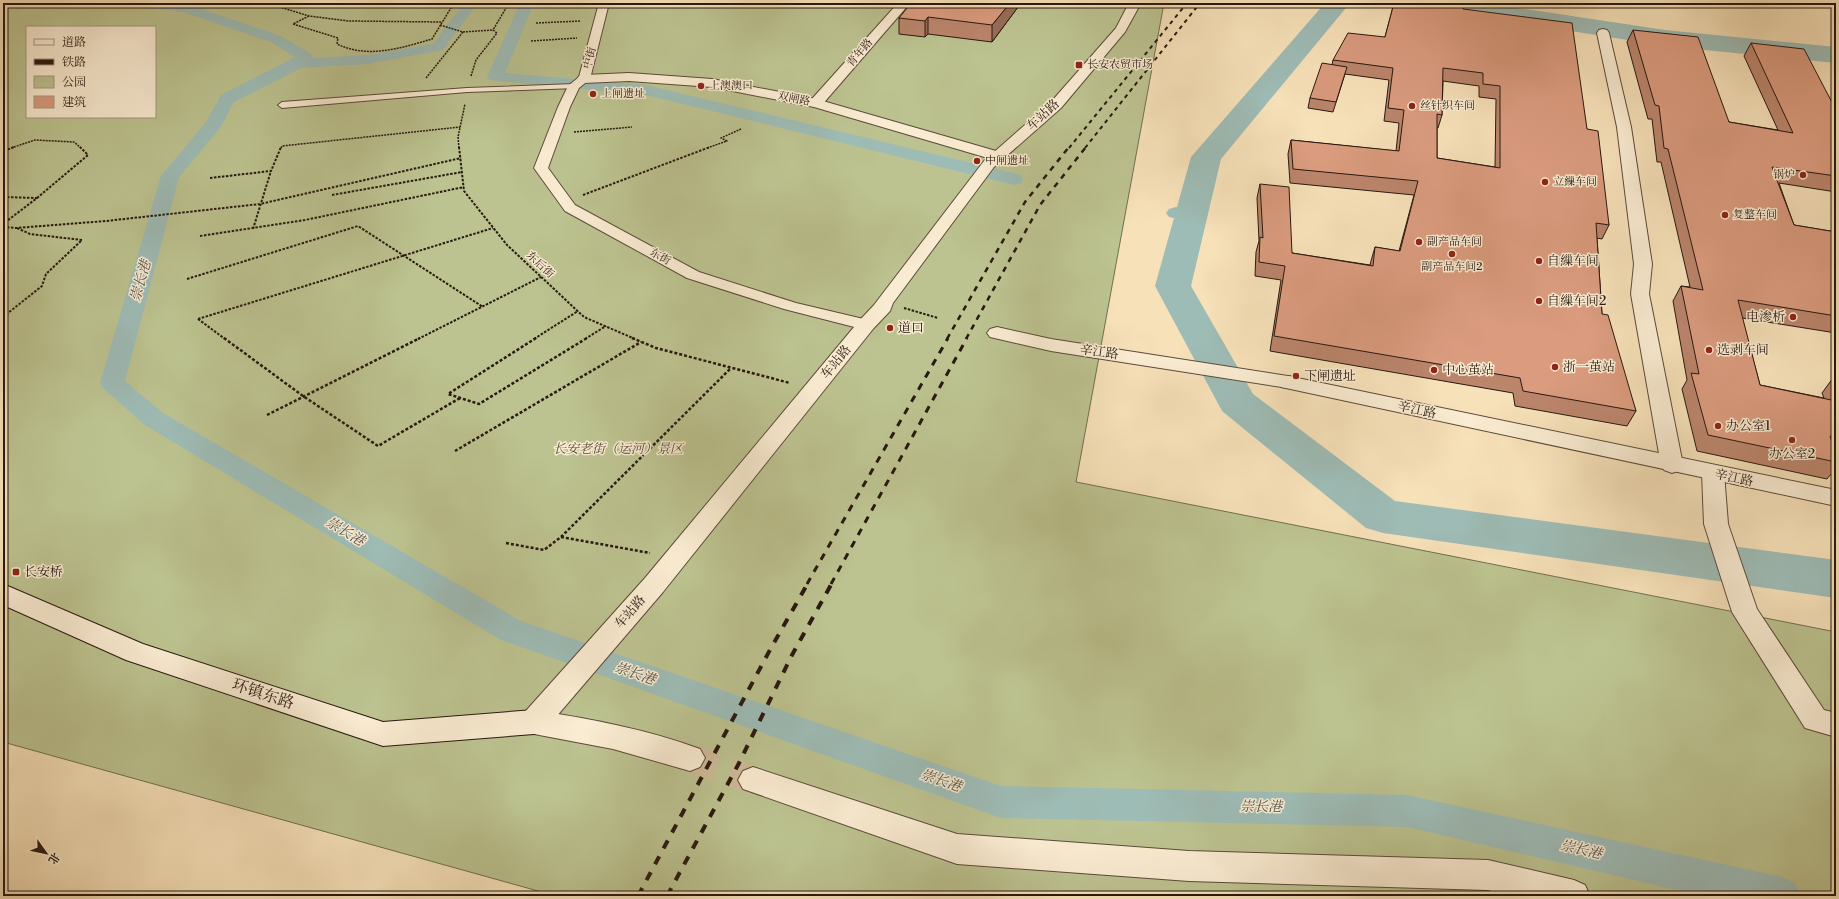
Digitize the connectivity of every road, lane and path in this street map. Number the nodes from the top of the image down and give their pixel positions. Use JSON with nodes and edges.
{"nodes":[{"id":1,"x":230,"y":3,"type":"edge"},
{"id":2,"x":275,"y":3,"type":"edge"},
{"id":3,"x":454,"y":3,"type":"edge"},
{"id":4,"x":509,"y":3,"type":"edge"},
{"id":5,"x":604,"y":3,"type":"edge"},
{"id":6,"x":904,"y":3,"type":"edge"},
{"id":7,"x":1135,"y":3,"type":"edge"},
{"id":8,"x":273,"y":5,"type":"junction"},
{"id":9,"x":309,"y":16,"type":"junction"},
{"id":10,"x":599,"y":20,"type":"junction"},
{"id":11,"x":536,"y":23,"type":"dead end"},
{"id":12,"x":440,"y":24,"type":"junction"},
{"id":13,"x":493,"y":30,"type":"junction"},
{"id":14,"x":463,"y":32,"type":"junction"},
{"id":15,"x":1603,"y":33,"type":"dead end"},
{"id":16,"x":595,"y":37,"type":"junction"},
{"id":17,"x":532,"y":41,"type":"dead end"},
{"id":18,"x":579,"y":83,"type":"junction"},
{"id":19,"x":467,"y":90,"type":"junction"},
{"id":20,"x":412,"y":94,"type":"junction"},
{"id":21,"x":816,"y":103,"type":"junction"},
{"id":22,"x":282,"y":105,"type":"dead end"},
{"id":23,"x":564,"y":107,"type":"joint"},
{"id":24,"x":460,"y":127,"type":"junction"},
{"id":25,"x":632,"y":127,"type":"dead end"},
{"id":26,"x":741,"y":129,"type":"dead end"},
{"id":27,"x":554,"y":134,"type":"junction"},
{"id":28,"x":4,"y":151,"type":"dead end"},
{"id":29,"x":461,"y":158,"type":"junction"},
{"id":30,"x":994,"y":160,"type":"junction"},
{"id":31,"x":271,"y":171,"type":"junction"},
{"id":32,"x":462,"y":172,"type":"junction"},
{"id":33,"x":210,"y":178,"type":"dead end"},
{"id":34,"x":464,"y":187,"type":"junction"},
{"id":35,"x":332,"y":195,"type":"dead end"},
{"id":36,"x":3,"y":197,"type":"edge"},
{"id":37,"x":37,"y":198,"type":"junction"},
{"id":38,"x":564,"y":201,"type":"junction"},
{"id":39,"x":260,"y":204,"type":"junction"},
{"id":40,"x":3,"y":224,"type":"edge"},
{"id":41,"x":3,"y":227,"type":"edge"},
{"id":42,"x":16,"y":228,"type":"junction"},
{"id":43,"x":493,"y":228,"type":"junction"},
{"id":44,"x":254,"y":229,"type":"junction"},
{"id":45,"x":200,"y":236,"type":"dead end"},
{"id":46,"x":403,"y":256,"type":"junction"},
{"id":47,"x":542,"y":277,"type":"junction"},
{"id":48,"x":187,"y":279,"type":"dead end"},
{"id":49,"x":884,"y":303,"type":"junction"},
{"id":50,"x":483,"y":306,"type":"junction"},
{"id":51,"x":578,"y":310,"type":"junction"},
{"id":52,"x":3,"y":317,"type":"edge"},
{"id":53,"x":938,"y":318,"type":"dead end"},
{"id":54,"x":866,"y":325,"type":"junction"},
{"id":55,"x":606,"y":326,"type":"junction"},
{"id":56,"x":997,"y":333,"type":"dead end"},
{"id":57,"x":642,"y":342,"type":"junction"},
{"id":58,"x":731,"y":368,"type":"junction"},
{"id":59,"x":814,"y":389,"type":"junction"},
{"id":60,"x":303,"y":396,"type":"junction"},
{"id":61,"x":460,"y":398,"type":"junction"},
{"id":62,"x":267,"y":414,"type":"dead end"},
{"id":63,"x":455,"y":451,"type":"dead end"},
{"id":64,"x":1672,"y":465,"type":"junction"},
{"id":65,"x":1713,"y":473,"type":"junction"},
{"id":66,"x":1836,"y":498,"type":"edge"},
{"id":67,"x":561,"y":537,"type":"junction"},
{"id":68,"x":506,"y":543,"type":"dead end"},
{"id":69,"x":676,"y":558,"type":"junction"},
{"id":70,"x":3,"y":594,"type":"edge"},
{"id":71,"x":540,"y":715,"type":"junction"},
{"id":72,"x":1836,"y":725,"type":"edge"},
{"id":73,"x":690,"y":758,"type":"tunnel mouth"},
{"id":74,"x":753,"y":780,"type":"tunnel mouth"},
{"id":75,"x":1574,"y":896,"type":"edge"}],
"edges":[{"from":1,"to":8,"type":"path"},
{"from":2,"to":8,"type":"path"},
{"from":3,"to":12,"type":"path"},
{"from":4,"to":13,"type":"path","name":"东后街"},
{"from":5,"to":10,"type":"street","name":"中街"},
{"from":6,"to":21,"type":"street","name":"青年路"},
{"from":7,"to":30,"type":"street","name":"车站路"},
{"from":8,"to":9,"type":"path"},
{"from":9,"to":12,"type":"path"},
{"from":9,"to":12,"type":"path"},
{"from":10,"to":11,"type":"path"},
{"from":10,"to":16,"type":"street","name":"中街"},
{"from":12,"to":14,"type":"path"},
{"from":13,"to":14,"type":"path"},
{"from":13,"to":19,"type":"path","name":"东后街"},
{"from":14,"to":20,"type":"path"},
{"from":15,"to":64,"type":"street"},
{"from":16,"to":17,"type":"path"},
{"from":16,"to":18,"type":"street","name":"中街"},
{"from":18,"to":19,"type":"lane"},
{"from":18,"to":21,"type":"street","name":"双闸路"},
{"from":18,"to":23,"type":"street","name":"中街"},
{"from":19,"to":20,"type":"lane"},
{"from":19,"to":24,"type":"path","name":"东后街"},
{"from":20,"to":22,"type":"lane"},
{"from":21,"to":30,"type":"street","name":"双闸路"},
{"from":23,"to":27,"type":"street","name":"东街"},
{"from":24,"to":29,"type":"path","name":"东后街"},
{"from":24,"to":31,"type":"path"},
{"from":25,"to":27,"type":"path"},
{"from":26,"to":38,"type":"path"},
{"from":27,"to":38,"type":"street","name":"东街"},
{"from":28,"to":37,"type":"path"},
{"from":29,"to":32,"type":"path","name":"东后街"},
{"from":29,"to":39,"type":"path"},
{"from":30,"to":49,"type":"street","name":"车站路"},
{"from":31,"to":33,"type":"path"},
{"from":31,"to":39,"type":"path"},
{"from":32,"to":34,"type":"path","name":"东后街"},
{"from":32,"to":35,"type":"path"},
{"from":34,"to":43,"type":"path","name":"东后街"},
{"from":34,"to":44,"type":"path"},
{"from":36,"to":37,"type":"path"},
{"from":37,"to":40,"type":"path"},
{"from":38,"to":54,"type":"street","name":"东街"},
{"from":39,"to":42,"type":"path"},
{"from":39,"to":44,"type":"path"},
{"from":41,"to":42,"type":"path"},
{"from":42,"to":52,"type":"path"},
{"from":43,"to":46,"type":"path"},
{"from":43,"to":47,"type":"path","name":"东后街"},
{"from":44,"to":45,"type":"path"},
{"from":46,"to":48,"type":"path"},
{"from":46,"to":50,"type":"path"},
{"from":46,"to":60,"type":"path"},
{"from":47,"to":50,"type":"path"},
{"from":47,"to":51,"type":"path","name":"东后街"},
{"from":49,"to":53,"type":"path"},
{"from":49,"to":54,"type":"street","name":"车站路"},
{"from":50,"to":60,"type":"path"},
{"from":51,"to":55,"type":"path","name":"东后街"},
{"from":51,"to":61,"type":"path"},
{"from":54,"to":59,"type":"street","name":"车站路"},
{"from":55,"to":57,"type":"path","name":"东后街"},
{"from":55,"to":61,"type":"path"},
{"from":56,"to":64,"type":"street","name":"辛江路"},
{"from":57,"to":58,"type":"path","name":"东后街"},
{"from":57,"to":63,"type":"path"},
{"from":58,"to":59,"type":"path","name":"东后街"},
{"from":58,"to":67,"type":"path"},
{"from":59,"to":69,"type":"street","name":"车站路"},
{"from":60,"to":61,"type":"path"},
{"from":60,"to":62,"type":"path"},
{"from":64,"to":65,"type":"street","name":"辛江路"},
{"from":65,"to":66,"type":"street","name":"辛江路"},
{"from":65,"to":72,"type":"street"},
{"from":67,"to":68,"type":"path"},
{"from":67,"to":69,"type":"path"},
{"from":69,"to":71,"type":"street","name":"车站路"},
{"from":70,"to":71,"type":"street","name":"环镇东路"},
{"from":71,"to":73,"type":"street","name":"环镇东路"},
{"from":74,"to":75,"type":"street"}]}
